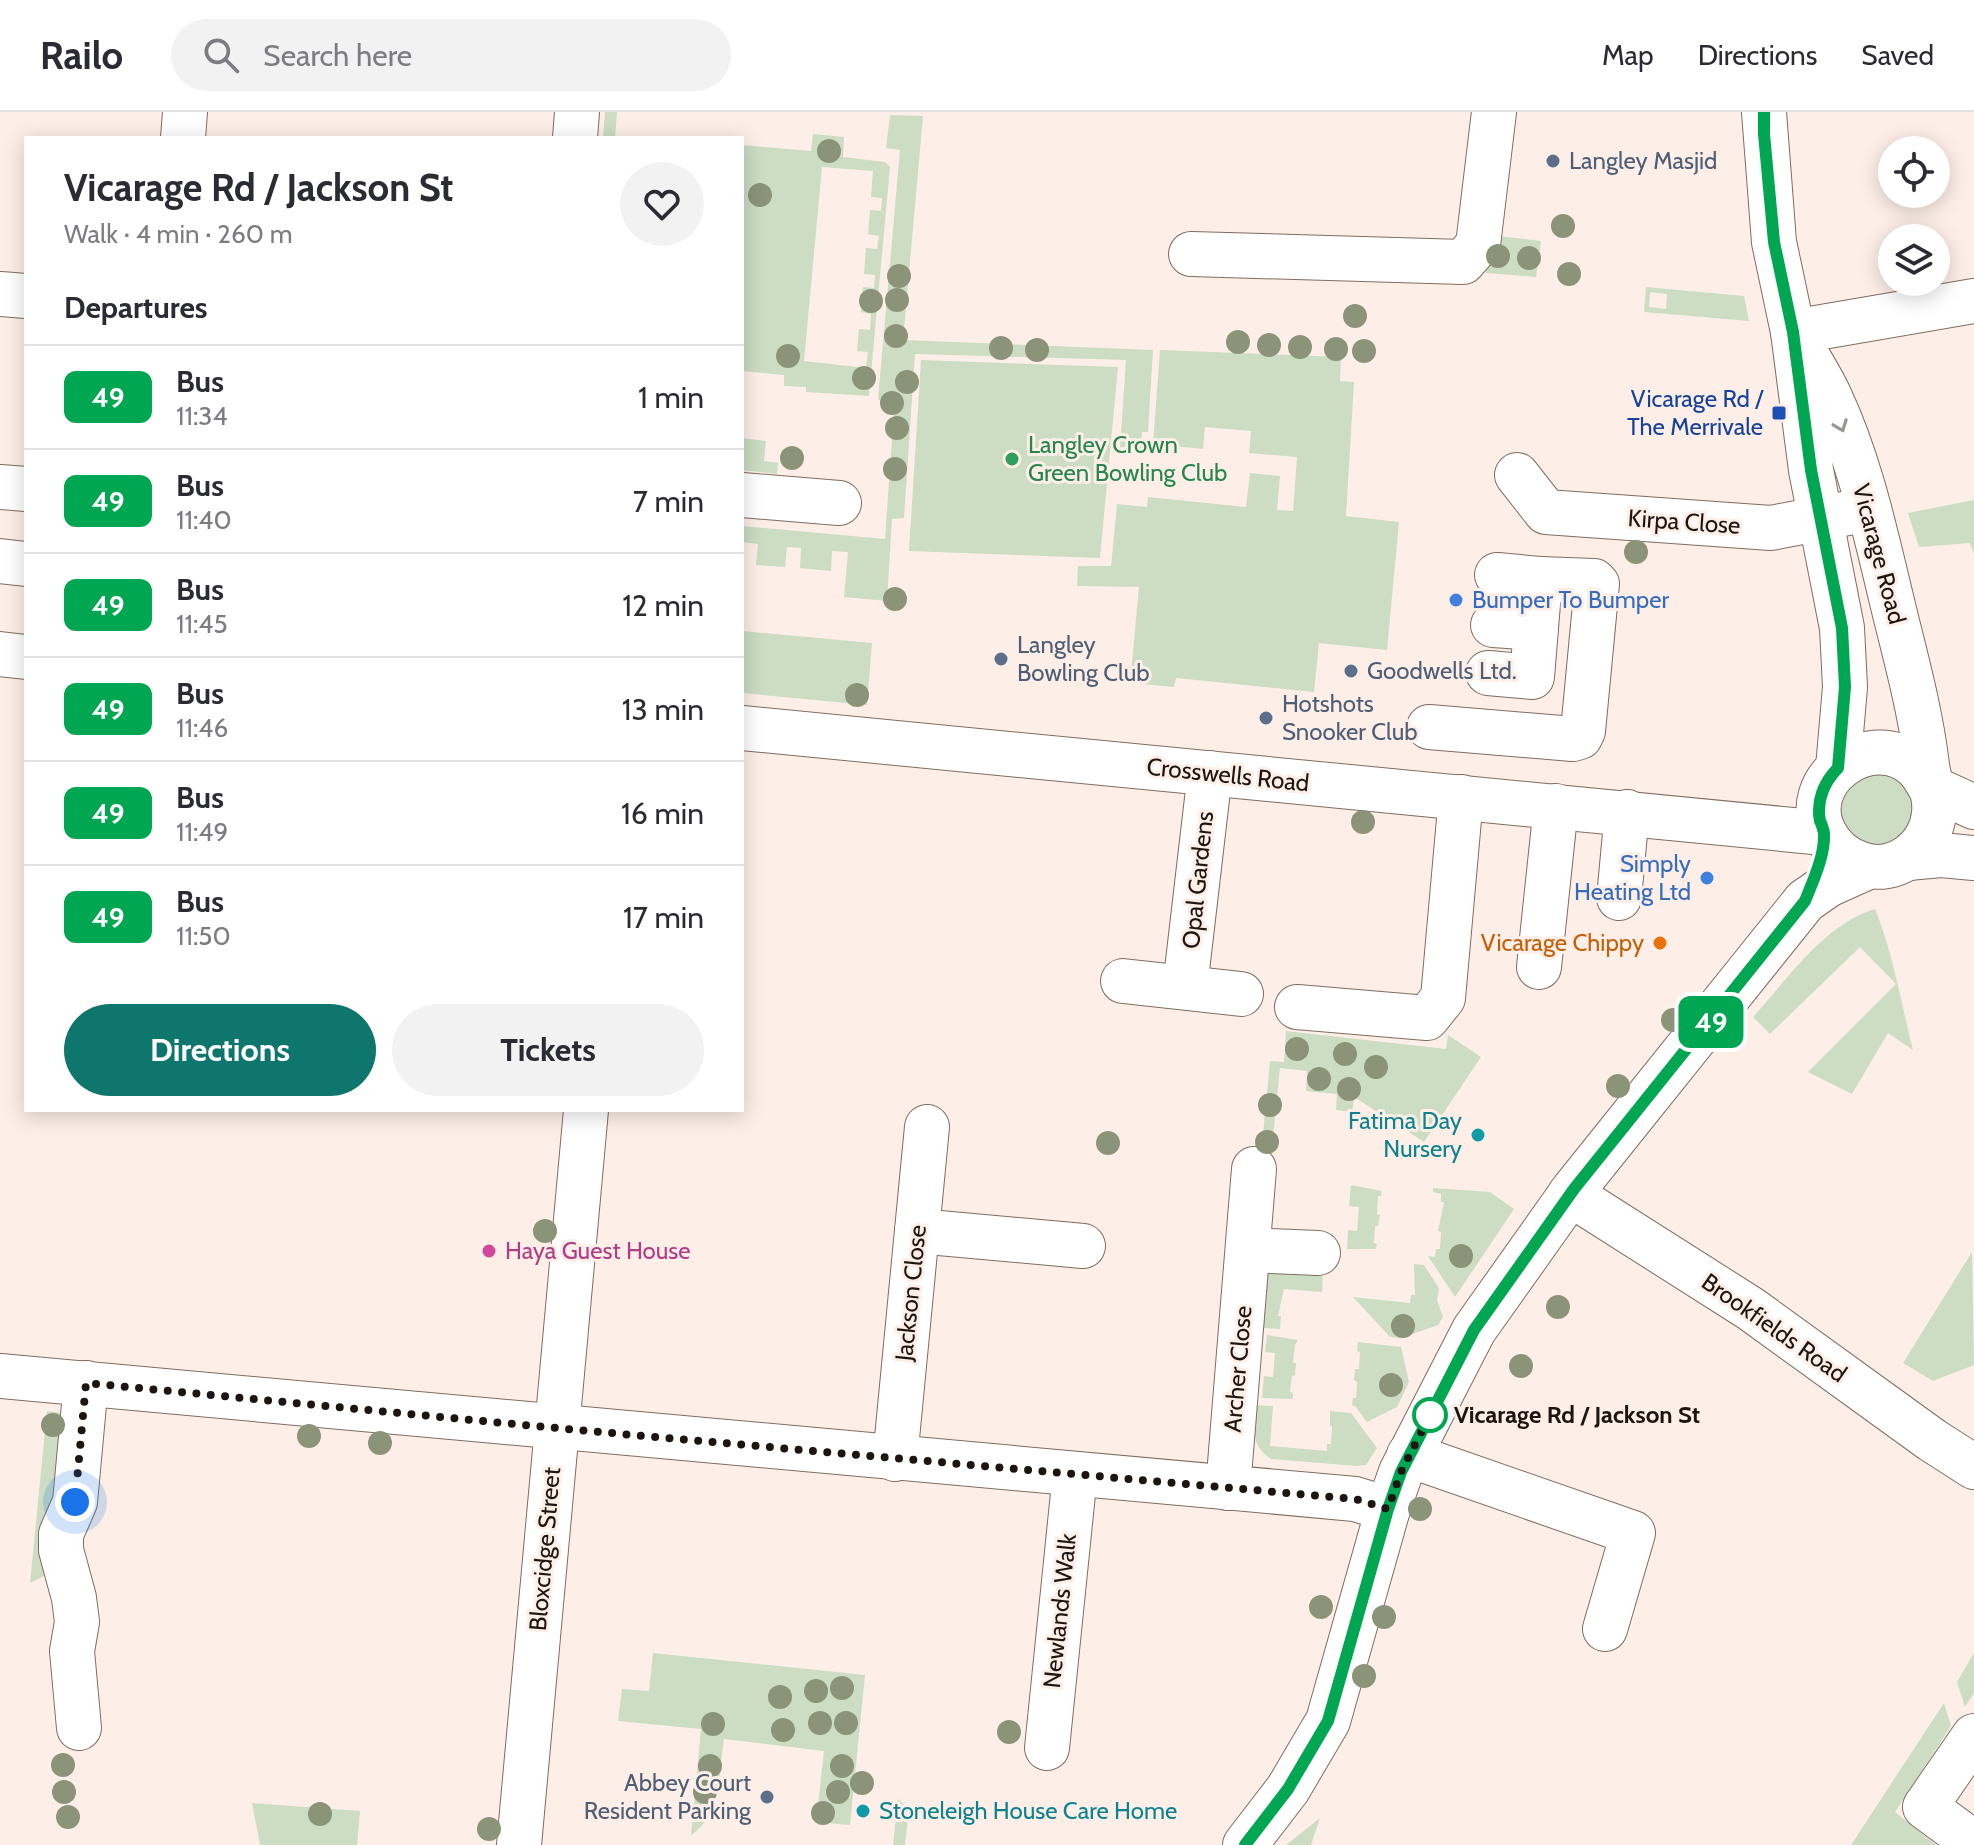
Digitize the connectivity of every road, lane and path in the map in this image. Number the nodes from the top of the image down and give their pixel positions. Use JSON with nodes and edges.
{"nodes":[{"id":1,"x":185,"y":112,"type":"edge"},
{"id":2,"x":577,"y":112,"type":"edge"},
{"id":3,"x":1494,"y":112,"type":"edge"},
{"id":4,"x":1764,"y":112,"type":"edge"},
{"id":5,"x":183,"y":136,"type":"edge"},
{"id":6,"x":575,"y":136,"type":"edge"},
{"id":7,"x":1191,"y":254,"type":"dead end"},
{"id":8,"x":0,"y":294,"type":"edge"},
{"id":9,"x":24,"y":296,"type":"edge"},
{"id":10,"x":1974,"y":301,"type":"edge"},
{"id":11,"x":1793,"y":332,"type":"junction"},
{"id":12,"x":1517,"y":475,"type":"dead end"},
{"id":13,"x":0,"y":487,"type":"edge"},
{"id":14,"x":24,"y":489,"type":"edge"},
{"id":15,"x":744,"y":495,"type":"edge"},
{"id":16,"x":839,"y":503,"type":"dead end"},
{"id":17,"x":1869,"y":509,"type":"junction"},
{"id":18,"x":1821,"y":518,"type":"junction"},
{"id":19,"x":0,"y":561,"type":"edge"},
{"id":20,"x":24,"y":564,"type":"edge"},
{"id":21,"x":1497,"y":575,"type":"dead end"},
{"id":22,"x":1540,"y":579,"type":"junction"},
{"id":23,"x":1493,"y":625,"type":"dead end"},
{"id":24,"x":1536,"y":628,"type":"junction"},
{"id":25,"x":0,"y":654,"type":"edge"},
{"id":26,"x":24,"y":657,"type":"edge"},
{"id":27,"x":1488,"y":673,"type":"dead end"},
{"id":28,"x":1532,"y":677,"type":"junction"},
{"id":29,"x":1429,"y":727,"type":"dead end"},
{"id":30,"x":744,"y":728,"type":"edge"},
{"id":31,"x":1539,"y":735,"type":"junction"},
{"id":32,"x":1210,"y":773,"type":"junction"},
{"id":33,"x":1832,"y":777,"type":"junction"},
{"id":34,"x":1930,"y":787,"type":"junction"},
{"id":35,"x":1461,"y":797,"type":"junction"},
{"id":36,"x":1552,"y":806,"type":"junction"},
{"id":37,"x":1974,"y":807,"type":"edge"},
{"id":38,"x":1627,"y":812,"type":"junction"},
{"id":39,"x":1714,"y":821,"type":"junction"},
{"id":40,"x":1824,"y":833,"type":"junction"},
{"id":41,"x":1974,"y":858,"type":"edge"},
{"id":42,"x":1888,"y":863,"type":"junction"},
{"id":43,"x":1619,"y":898,"type":"dead end"},
{"id":44,"x":1805,"y":901,"type":"junction"},
{"id":45,"x":1539,"y":967,"type":"dead end"},
{"id":46,"x":1123,"y":981,"type":"dead end"},
{"id":47,"x":1185,"y":987,"type":"junction"},
{"id":48,"x":1241,"y":994,"type":"dead end"},
{"id":49,"x":1297,"y":1007,"type":"dead end"},
{"id":50,"x":586,"y":1112,"type":"edge"},
{"id":51,"x":927,"y":1127,"type":"dead end"},
{"id":52,"x":1254,"y":1169,"type":"dead end"},
{"id":53,"x":1570,"y":1194,"type":"junction"},
{"id":54,"x":917,"y":1231,"type":"junction"},
{"id":55,"x":1083,"y":1246,"type":"dead end"},
{"id":56,"x":1248,"y":1250,"type":"junction"},
{"id":57,"x":1318,"y":1253,"type":"dead end"},
{"id":58,"x":0,"y":1376,"type":"edge"},
{"id":59,"x":86,"y":1383,"type":"junction"},
{"id":60,"x":556,"y":1428,"type":"junction"},
{"id":61,"x":1967,"y":1450,"type":"edge"},
{"id":62,"x":1409,"y":1455,"type":"junction"},
{"id":63,"x":895,"y":1459,"type":"junction"},
{"id":64,"x":1075,"y":1474,"type":"junction"},
{"id":65,"x":1228,"y":1488,"type":"junction"},
{"id":66,"x":1388,"y":1509,"type":"junction"},
{"id":67,"x":1605,"y":1629,"type":"dead end"},
{"id":68,"x":79,"y":1728,"type":"dead end"},
{"id":69,"x":1974,"y":1736,"type":"edge"},
{"id":70,"x":1047,"y":1748,"type":"dead end"},
{"id":71,"x":1974,"y":1843,"type":"edge"},
{"id":72,"x":519,"y":1845,"type":"edge"},
{"id":73,"x":1245,"y":1845,"type":"edge"}],
"edges":[{"from":1,"to":5,"type":"street"},
{"from":2,"to":6,"type":"street"},
{"from":3,"to":7,"type":"street"},
{"from":4,"to":11,"type":"street","name":"Vicarage Road"},
{"from":8,"to":9,"type":"street"},
{"from":10,"to":11,"type":"street"},
{"from":11,"to":17,"type":"street","name":"Vicarage Road","one_way":true},
{"from":11,"to":18,"type":"street","name":"Vicarage Road"},
{"from":12,"to":18,"type":"street","name":"Kirpa Close"},
{"from":13,"to":14,"type":"street"},
{"from":15,"to":16,"type":"street"},
{"from":17,"to":18,"type":"street","name":"Kirpa Close"},
{"from":17,"to":34,"type":"street","name":"Vicarage Road"},
{"from":18,"to":33,"type":"street","name":"Vicarage Road"},
{"from":19,"to":20,"type":"street"},
{"from":21,"to":22,"type":"street"},
{"from":22,"to":24,"type":"street"},
{"from":22,"to":31,"type":"street"},
{"from":23,"to":24,"type":"street"},
{"from":24,"to":28,"type":"street"},
{"from":25,"to":26,"type":"street"},
{"from":27,"to":28,"type":"street"},
{"from":28,"to":31,"type":"street"},
{"from":29,"to":31,"type":"street"},
{"from":30,"to":32,"type":"street","name":"Crosswells Road"},
{"from":31,"to":36,"type":"street"},
{"from":32,"to":35,"type":"street","name":"Crosswells Road"},
{"from":32,"to":47,"type":"street","name":"Opal Gardens"},
{"from":33,"to":34,"type":"street"},
{"from":33,"to":39,"type":"street","name":"Crosswells Road"},
{"from":33,"to":40,"type":"street","name":"Vicarage Road"},
{"from":34,"to":37,"type":"street"},
{"from":34,"to":42,"type":"street","name":"Vicarage Road"},
{"from":35,"to":36,"type":"street","name":"Crosswells Road"},
{"from":35,"to":49,"type":"street"},
{"from":36,"to":38,"type":"street","name":"Crosswells Road"},
{"from":36,"to":45,"type":"street"},
{"from":38,"to":39,"type":"street","name":"Crosswells Road"},
{"from":38,"to":43,"type":"street"},
{"from":39,"to":40,"type":"street","name":"Crosswells Road"},
{"from":40,"to":42,"type":"street"},
{"from":40,"to":44,"type":"street","name":"Vicarage Road"},
{"from":41,"to":42,"type":"street"},
{"from":42,"to":44,"type":"street","name":"Vicarage Road"},
{"from":44,"to":53,"type":"street","name":"Vicarage Road"},
{"from":46,"to":47,"type":"street"},
{"from":47,"to":48,"type":"street"},
{"from":50,"to":60,"type":"street","name":"Bloxcidge Street"},
{"from":51,"to":54,"type":"street","name":"Jackson Close"},
{"from":52,"to":56,"type":"street","name":"Archer Close"},
{"from":53,"to":61,"type":"street","name":"Brookfields Road"},
{"from":53,"to":62,"type":"street","name":"Vicarage Road"},
{"from":54,"to":55,"type":"street"},
{"from":54,"to":63,"type":"street","name":"Jackson Close"},
{"from":56,"to":57,"type":"street"},
{"from":56,"to":65,"type":"street","name":"Archer Close"},
{"from":58,"to":59,"type":"street"},
{"from":59,"to":60,"type":"street"},
{"from":59,"to":68,"type":"street"},
{"from":60,"to":63,"type":"street"},
{"from":60,"to":72,"type":"street","name":"Bloxcidge Street"},
{"from":62,"to":66,"type":"street","name":"Vicarage Road"},
{"from":62,"to":67,"type":"street"},
{"from":63,"to":64,"type":"street"},
{"from":64,"to":65,"type":"street"},
{"from":64,"to":70,"type":"street","name":"Newlands Walk"},
{"from":65,"to":66,"type":"street"},
{"from":66,"to":73,"type":"street","name":"Vicarage Road"},
{"from":69,"to":71,"type":"street"}]}
